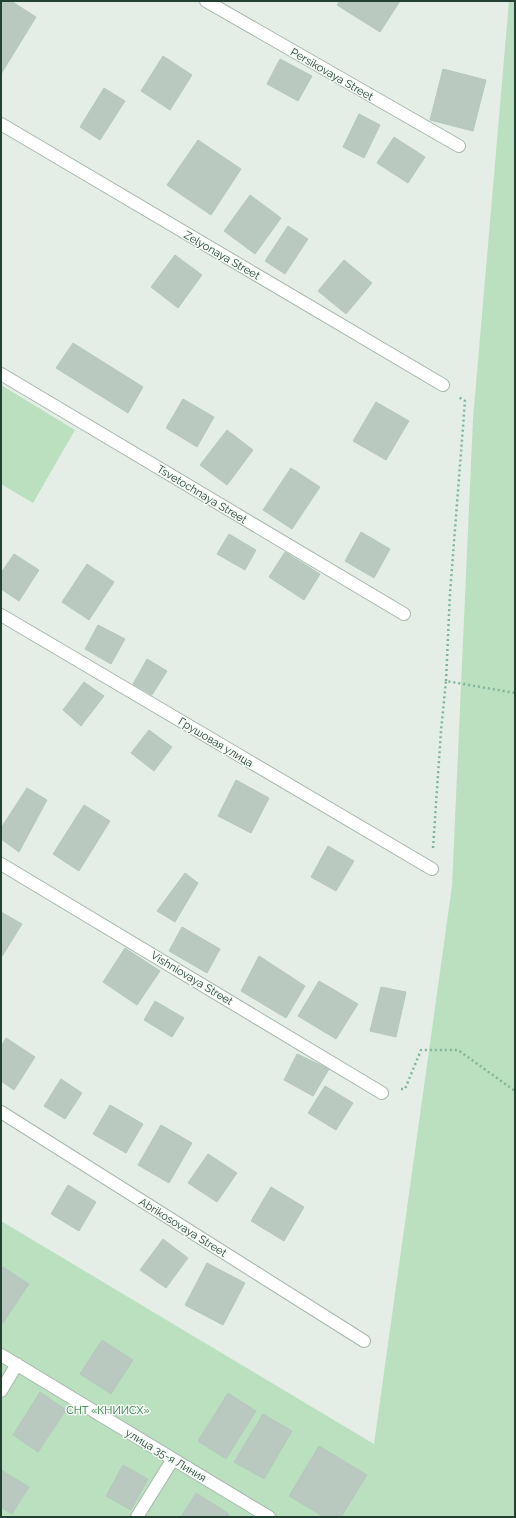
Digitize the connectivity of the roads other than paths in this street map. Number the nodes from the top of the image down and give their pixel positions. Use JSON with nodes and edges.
{"nodes":[{"id":1,"x":206,"y":1,"type":"edge"},
{"id":2,"x":1,"y":124,"type":"edge"},
{"id":3,"x":459,"y":146,"type":"dead end"},
{"id":4,"x":1,"y":374,"type":"edge"},
{"id":5,"x":443,"y":385,"type":"road end"},
{"id":6,"x":404,"y":614,"type":"dead end"},
{"id":7,"x":1,"y":615,"type":"edge"},
{"id":8,"x":1,"y":864,"type":"edge"},
{"id":9,"x":432,"y":869,"type":"road end"},
{"id":10,"x":382,"y":1093,"type":"road end"},
{"id":11,"x":1,"y":1112,"type":"edge"},
{"id":12,"x":364,"y":1341,"type":"dead end"},
{"id":13,"x":1,"y":1355,"type":"edge"},
{"id":14,"x":17,"y":1364,"type":"junction"},
{"id":15,"x":1,"y":1391,"type":"edge"},
{"id":16,"x":173,"y":1459,"type":"junction"},
{"id":17,"x":137,"y":1517,"type":"edge"},
{"id":18,"x":269,"y":1517,"type":"edge"}],
"edges":[{"from":1,"to":3,"type":"street","name":"Persikovaya Street"},
{"from":2,"to":5,"type":"street","name":"Zelyonaya Street"},
{"from":4,"to":6,"type":"street","name":"Tsvetochnaya Street"},
{"from":7,"to":9,"type":"street","name":"Грушовая улица"},
{"from":8,"to":10,"type":"street","name":"Vishniovaya Street"},
{"from":11,"to":12,"type":"street","name":"Abrikosovaya Street"},
{"from":13,"to":14,"type":"street","name":"улица 35-я Линия"},
{"from":14,"to":15,"type":"street"},
{"from":14,"to":16,"type":"street","name":"улица 35-я Линия"},
{"from":16,"to":17,"type":"street"},
{"from":16,"to":18,"type":"street","name":"улица 35-я Линия"}]}
